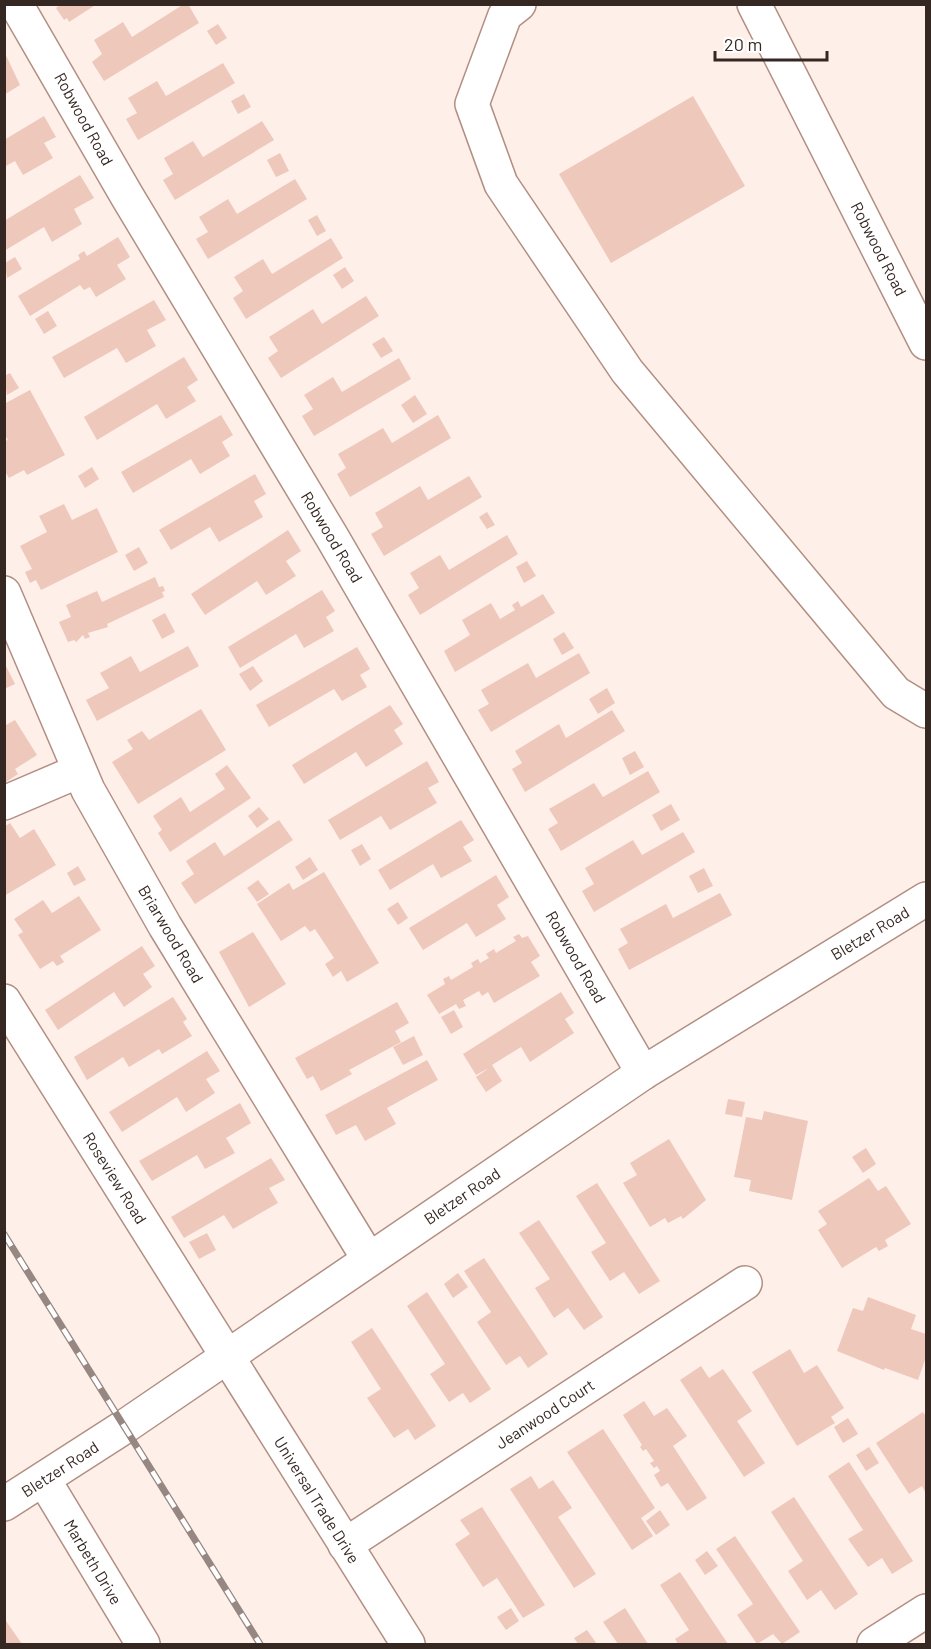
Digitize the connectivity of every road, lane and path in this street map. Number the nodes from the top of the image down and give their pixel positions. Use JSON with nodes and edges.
{"nodes":[{"id":1,"x":16,"y":4,"type":"edge"},
{"id":2,"x":519,"y":4,"type":"edge"},
{"id":3,"x":754,"y":4,"type":"edge"},
{"id":4,"x":927,"y":343,"type":"edge"},
{"id":5,"x":4,"y":593,"type":"edge"},
{"id":6,"x":927,"y":711,"type":"edge"},
{"id":7,"x":79,"y":771,"type":"junction"},
{"id":8,"x":4,"y":803,"type":"edge"},
{"id":9,"x":927,"y":899,"type":"edge"},
{"id":10,"x":4,"y":1001,"type":"edge"},
{"id":11,"x":643,"y":1073,"type":"junction"},
{"id":12,"x":368,"y":1258,"type":"junction"},
{"id":13,"x":745,"y":1283,"type":"dead end"},
{"id":14,"x":225,"y":1356,"type":"junction"},
{"id":15,"x":44,"y":1480,"type":"junction"},
{"id":16,"x":4,"y":1504,"type":"edge"},
{"id":17,"x":345,"y":1545,"type":"junction"},
{"id":18,"x":927,"y":1611,"type":"edge"},
{"id":19,"x":135,"y":1641,"type":"edge"},
{"id":20,"x":408,"y":1644,"type":"edge"},
{"id":21,"x":874,"y":1644,"type":"edge"}],
"edges":[{"from":1,"to":11,"type":"street","name":"Robwood Road"},
{"from":2,"to":6,"type":"street"},
{"from":3,"to":4,"type":"street","name":"Robwood Road"},
{"from":5,"to":7,"type":"street","name":"Briarwood Road"},
{"from":7,"to":8,"type":"street"},
{"from":7,"to":12,"type":"street","name":"Briarwood Road"},
{"from":9,"to":11,"type":"street","name":"Bletzer Road"},
{"from":10,"to":14,"type":"street","name":"Roseview Road"},
{"from":11,"to":12,"type":"street","name":"Bletzer Road"},
{"from":12,"to":14,"type":"street","name":"Bletzer Road"},
{"from":13,"to":17,"type":"street","name":"Jeanwood Court"},
{"from":14,"to":15,"type":"street","name":"Bletzer Road"},
{"from":14,"to":17,"type":"street","name":"Universal Trade Drive"},
{"from":15,"to":16,"type":"street","name":"Bletzer Road"},
{"from":15,"to":19,"type":"street","name":"Marbeth Drive"},
{"from":17,"to":20,"type":"street","name":"Universal Trade Drive"},
{"from":18,"to":21,"type":"street"}]}
